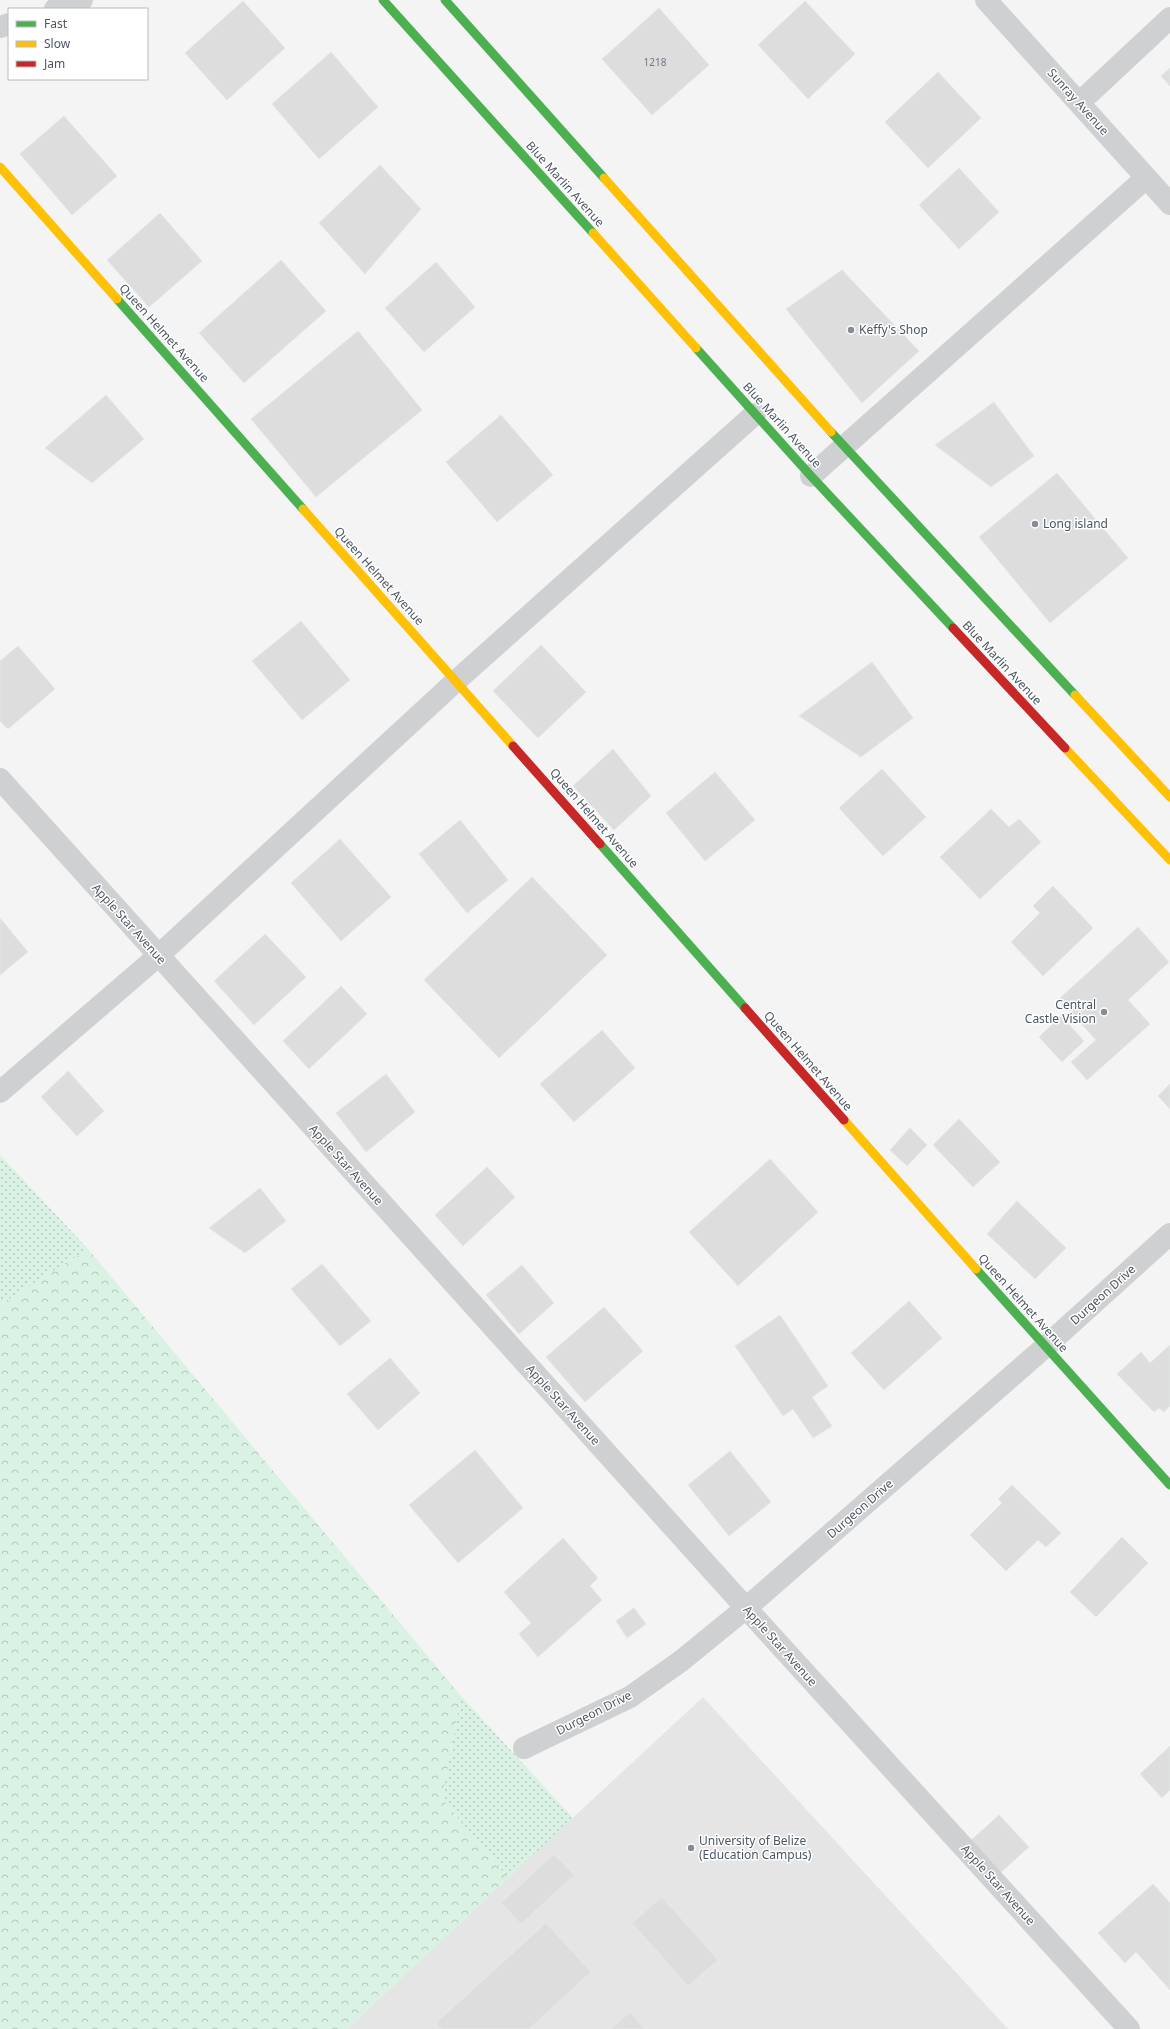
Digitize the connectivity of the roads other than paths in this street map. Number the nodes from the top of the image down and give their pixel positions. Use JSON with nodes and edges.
{"nodes":[{"id":1,"x":82,"y":0,"type":"edge"},
{"id":2,"x":383,"y":0,"type":"edge"},
{"id":3,"x":445,"y":0,"type":"edge"},
{"id":4,"x":986,"y":0,"type":"edge"},
{"id":5,"x":58,"y":8,"type":"edge"},
{"id":6,"x":1170,"y":18,"type":"edge"},
{"id":7,"x":1079,"y":103,"type":"junction"},
{"id":8,"x":0,"y":167,"type":"edge"},
{"id":9,"x":1146,"y":178,"type":"junction"},
{"id":10,"x":1170,"y":204,"type":"edge"},
{"id":11,"x":756,"y":414,"type":"junction"},
{"id":12,"x":845,"y":448,"type":"junction"},
{"id":13,"x":811,"y":476,"type":"junction"},
{"id":14,"x":456,"y":681,"type":"junction"},
{"id":15,"x":0,"y":779,"type":"edge"},
{"id":16,"x":1170,"y":797,"type":"edge"},
{"id":17,"x":1170,"y":860,"type":"edge"},
{"id":18,"x":158,"y":956,"type":"junction"},
{"id":19,"x":0,"y":1092,"type":"edge"},
{"id":20,"x":1170,"y":1234,"type":"edge"},
{"id":21,"x":1045,"y":1347,"type":"junction"},
{"id":22,"x":1170,"y":1485,"type":"edge"},
{"id":23,"x":746,"y":1608,"type":"junction"},
{"id":24,"x":524,"y":1748,"type":"dead end"},
{"id":25,"x":1129,"y":2029,"type":"edge"}],
"edges":[{"from":1,"to":5,"type":"street"},
{"from":2,"to":11,"type":"street","name":"Blue Marlin Avenue"},
{"from":3,"to":12,"type":"street"},
{"from":4,"to":7,"type":"street","name":"Sunray Avenue"},
{"from":6,"to":7,"type":"street"},
{"from":7,"to":9,"type":"street","name":"Sunray Avenue"},
{"from":8,"to":14,"type":"street","name":"Queen Helmet Avenue"},
{"from":9,"to":10,"type":"street","name":"Sunray Avenue"},
{"from":9,"to":12,"type":"street"},
{"from":11,"to":13,"type":"street","name":"Blue Marlin Avenue"},
{"from":11,"to":14,"type":"street"},
{"from":12,"to":13,"type":"street"},
{"from":12,"to":16,"type":"street"},
{"from":13,"to":17,"type":"street","name":"Blue Marlin Avenue"},
{"from":14,"to":18,"type":"street"},
{"from":14,"to":21,"type":"street","name":"Queen Helmet Avenue"},
{"from":15,"to":18,"type":"street","name":"Apple Star Avenue"},
{"from":18,"to":19,"type":"street"},
{"from":18,"to":23,"type":"street","name":"Apple Star Avenue"},
{"from":20,"to":21,"type":"street","name":"Durgeon Drive"},
{"from":21,"to":22,"type":"street","name":"Queen Helmet Avenue"},
{"from":21,"to":23,"type":"street","name":"Durgeon Drive"},
{"from":23,"to":24,"type":"street","name":"Durgeon Drive"},
{"from":23,"to":25,"type":"street","name":"Apple Star Avenue"}]}
